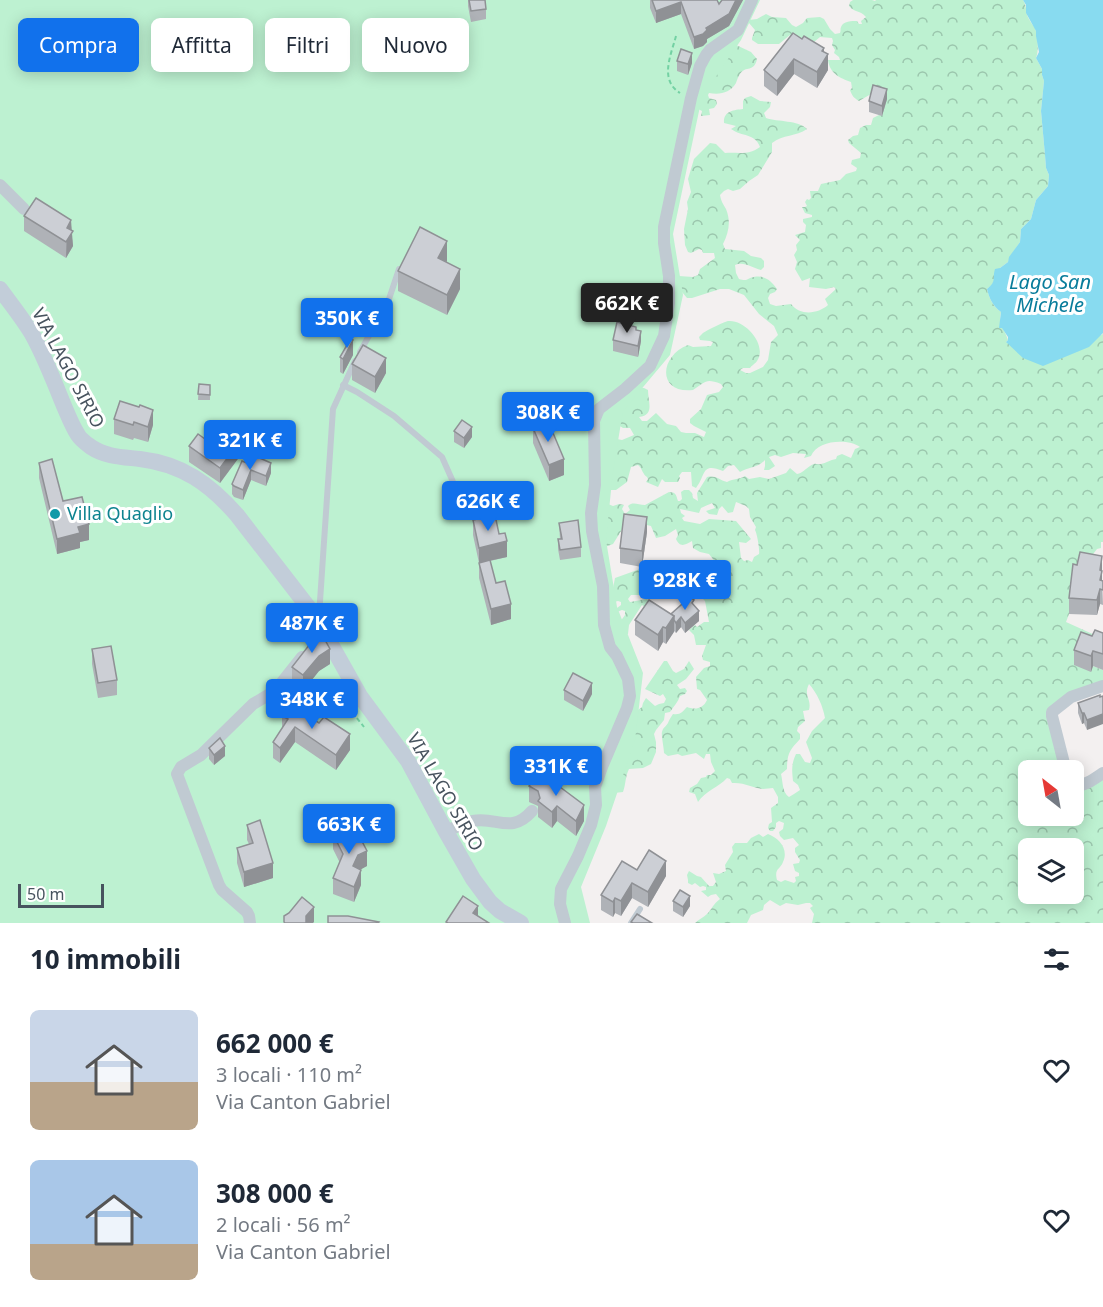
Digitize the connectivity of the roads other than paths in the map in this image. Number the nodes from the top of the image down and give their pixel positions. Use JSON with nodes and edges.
{"nodes":[{"id":1,"x":752,"y":0,"type":"edge"},
{"id":2,"x":0,"y":185,"type":"edge"},
{"id":3,"x":24,"y":209,"type":"dead end"},
{"id":4,"x":399,"y":269,"type":"edge"},
{"id":5,"x":0,"y":289,"type":"edge"},
{"id":6,"x":343,"y":385,"type":"junction"},
{"id":7,"x":472,"y":504,"type":"dead end"},
{"id":8,"x":316,"y":630,"type":"junction"},
{"id":9,"x":1103,"y":686,"type":"edge"},
{"id":10,"x":1063,"y":760,"type":"edge"},
{"id":11,"x":1103,"y":772,"type":"edge"},
{"id":12,"x":1084,"y":785,"type":"edge"},
{"id":13,"x":532,"y":811,"type":"dead end"},
{"id":14,"x":445,"y":830,"type":"junction"},
{"id":15,"x":640,"y":909,"type":"dead end"},
{"id":16,"x":250,"y":919,"type":"edge"},
{"id":17,"x":262,"y":923,"type":"edge"},
{"id":18,"x":521,"y":923,"type":"edge"},
{"id":19,"x":565,"y":923,"type":"edge"},
{"id":20,"x":631,"y":923,"type":"edge"}],
"edges":[{"from":1,"to":19,"type":"street"},
{"from":2,"to":3,"type":"street"},
{"from":4,"to":6,"type":"lane"},
{"from":5,"to":8,"type":"main road","name":"VIA LAGO SIRIO"},
{"from":6,"to":7,"type":"lane"},
{"from":6,"to":8,"type":"lane"},
{"from":8,"to":14,"type":"main road","name":"VIA LAGO SIRIO"},
{"from":8,"to":16,"type":"street"},
{"from":9,"to":10,"type":"street"},
{"from":11,"to":12,"type":"street"},
{"from":13,"to":14,"type":"street"},
{"from":14,"to":18,"type":"main road","name":"VIA LAGO SIRIO"},
{"from":15,"to":20,"type":"lane"},
{"from":16,"to":17,"type":"street"}]}
